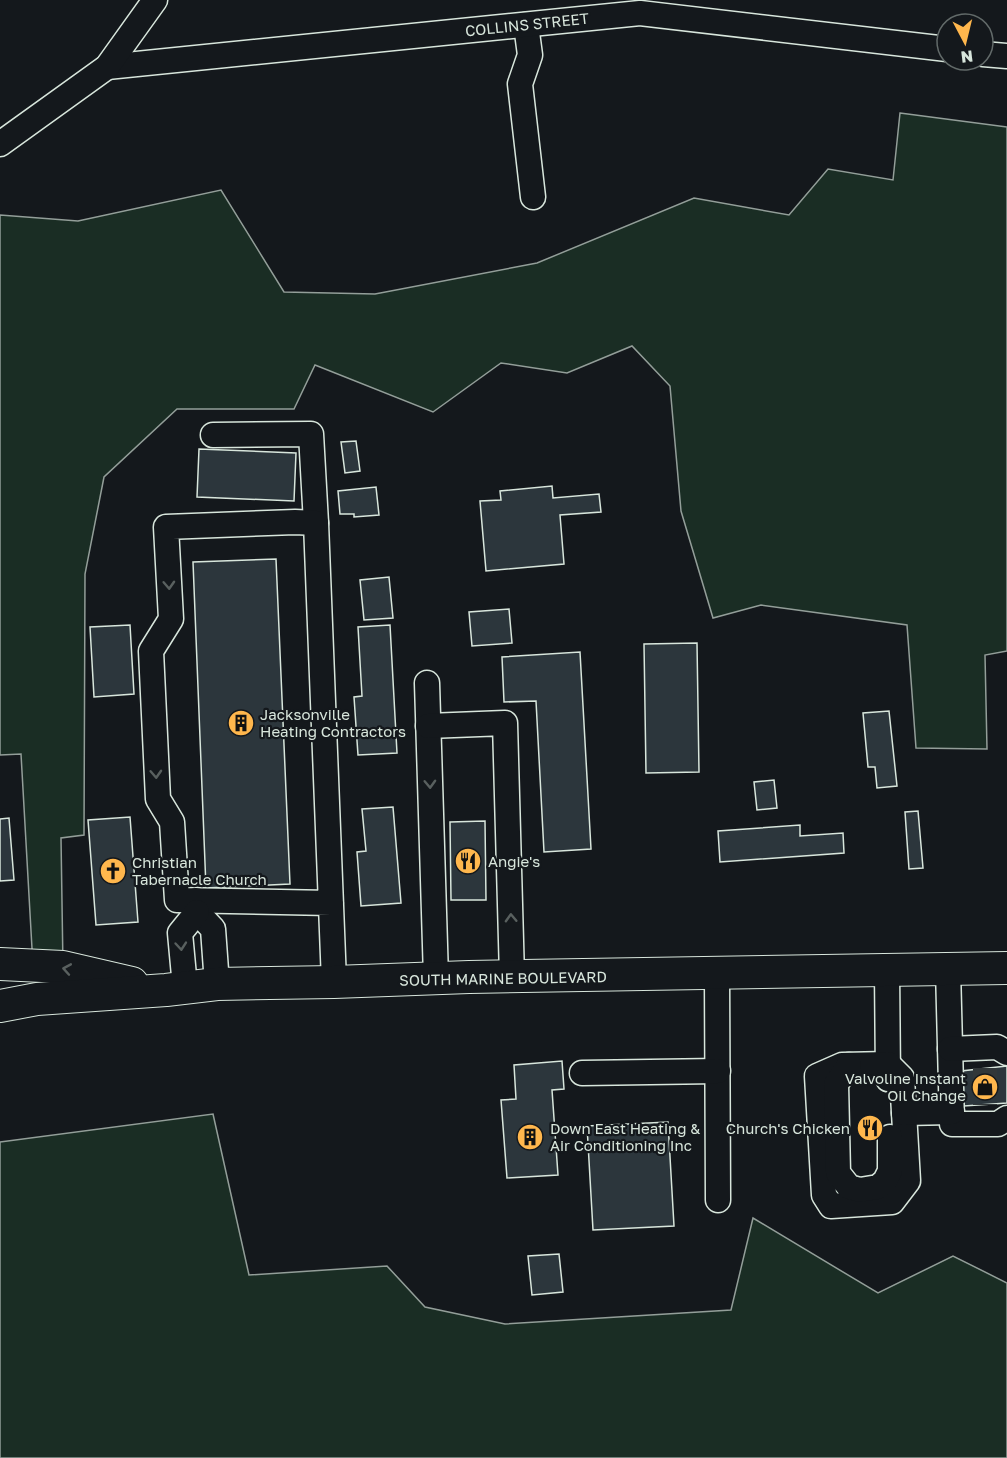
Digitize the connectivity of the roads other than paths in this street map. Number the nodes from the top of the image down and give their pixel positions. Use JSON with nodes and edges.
{"nodes":[{"id":1,"x":154,"y":0,"type":"edge"},
{"id":2,"x":526,"y":24,"type":"junction"},
{"id":3,"x":935,"y":48,"type":"edge"},
{"id":4,"x":107,"y":67,"type":"junction"},
{"id":5,"x":0,"y":144,"type":"edge"},
{"id":6,"x":533,"y":197,"type":"dead end"},
{"id":7,"x":213,"y":435,"type":"dead end"},
{"id":8,"x":315,"y":523,"type":"junction"},
{"id":9,"x":427,"y":683,"type":"dead end"},
{"id":10,"x":428,"y":726,"type":"junction"},
{"id":11,"x":331,"y":903,"type":"junction"},
{"id":12,"x":196,"y":906,"type":"junction"},
{"id":13,"x":0,"y":964,"type":"edge"},
{"id":14,"x":1007,"y":968,"type":"edge"},
{"id":15,"x":948,"y":969,"type":"junction"},
{"id":16,"x":887,"y":970,"type":"junction"},
{"id":17,"x":717,"y":974,"type":"junction"},
{"id":18,"x":512,"y":976,"type":"junction"},
{"id":19,"x":436,"y":978,"type":"junction"},
{"id":20,"x":334,"y":982,"type":"junction"},
{"id":21,"x":217,"y":984,"type":"junction"},
{"id":22,"x":175,"y":988,"type":"junction"},
{"id":23,"x":0,"y":1006,"type":"edge"},
{"id":24,"x":950,"y":1048,"type":"junction"},
{"id":25,"x":997,"y":1059,"type":"edge"},
{"id":26,"x":888,"y":1064,"type":"junction"},
{"id":27,"x":849,"y":1065,"type":"junction"},
{"id":28,"x":718,"y":1071,"type":"junction"},
{"id":29,"x":582,"y":1073,"type":"dead end"},
{"id":30,"x":997,"y":1112,"type":"edge"},
{"id":31,"x":904,"y":1113,"type":"junction"},
{"id":32,"x":952,"y":1118,"type":"junction"},
{"id":33,"x":718,"y":1200,"type":"dead end"}],
"edges":[{"from":1,"to":4,"type":"street"},
{"from":2,"to":3,"type":"street","name":"COLLINS STREET"},
{"from":2,"to":4,"type":"street","name":"COLLINS STREET"},
{"from":2,"to":6,"type":"street"},
{"from":4,"to":5,"type":"street"},
{"from":7,"to":8,"type":"street"},
{"from":8,"to":11,"type":"street"},
{"from":8,"to":12,"type":"street","one_way":true},
{"from":9,"to":10,"type":"street"},
{"from":18,"to":10,"type":"street","one_way":true},
{"from":10,"to":19,"type":"street","one_way":true},
{"from":11,"to":12,"type":"street"},
{"from":11,"to":20,"type":"street"},
{"from":12,"to":21,"type":"street"},
{"from":12,"to":22,"type":"street","one_way":true},
{"from":22,"to":13,"type":"main road","one_way":true},
{"from":14,"to":15,"type":"main road","name":"SOUTH MARINE BOULEVARD"},
{"from":15,"to":16,"type":"main road","name":"SOUTH MARINE BOULEVARD"},
{"from":15,"to":24,"type":"street"},
{"from":16,"to":17,"type":"main road","name":"SOUTH MARINE BOULEVARD"},
{"from":16,"to":26,"type":"street"},
{"from":17,"to":18,"type":"main road","name":"SOUTH MARINE BOULEVARD"},
{"from":17,"to":28,"type":"street"},
{"from":18,"to":19,"type":"main road","name":"SOUTH MARINE BOULEVARD"},
{"from":19,"to":20,"type":"main road","name":"SOUTH MARINE BOULEVARD"},
{"from":20,"to":21,"type":"main road","name":"SOUTH MARINE BOULEVARD"},
{"from":21,"to":22,"type":"main road","name":"SOUTH MARINE BOULEVARD"},
{"from":22,"to":23,"type":"main road","name":"SOUTH MARINE BOULEVARD"},
{"from":24,"to":25,"type":"street"},
{"from":24,"to":32,"type":"street"},
{"from":26,"to":27,"type":"street"},
{"from":26,"to":27,"type":"street"},
{"from":26,"to":31,"type":"street"},
{"from":27,"to":31,"type":"street"},
{"from":28,"to":29,"type":"street"},
{"from":28,"to":33,"type":"street"},
{"from":30,"to":32,"type":"street"},
{"from":31,"to":32,"type":"street"}]}
